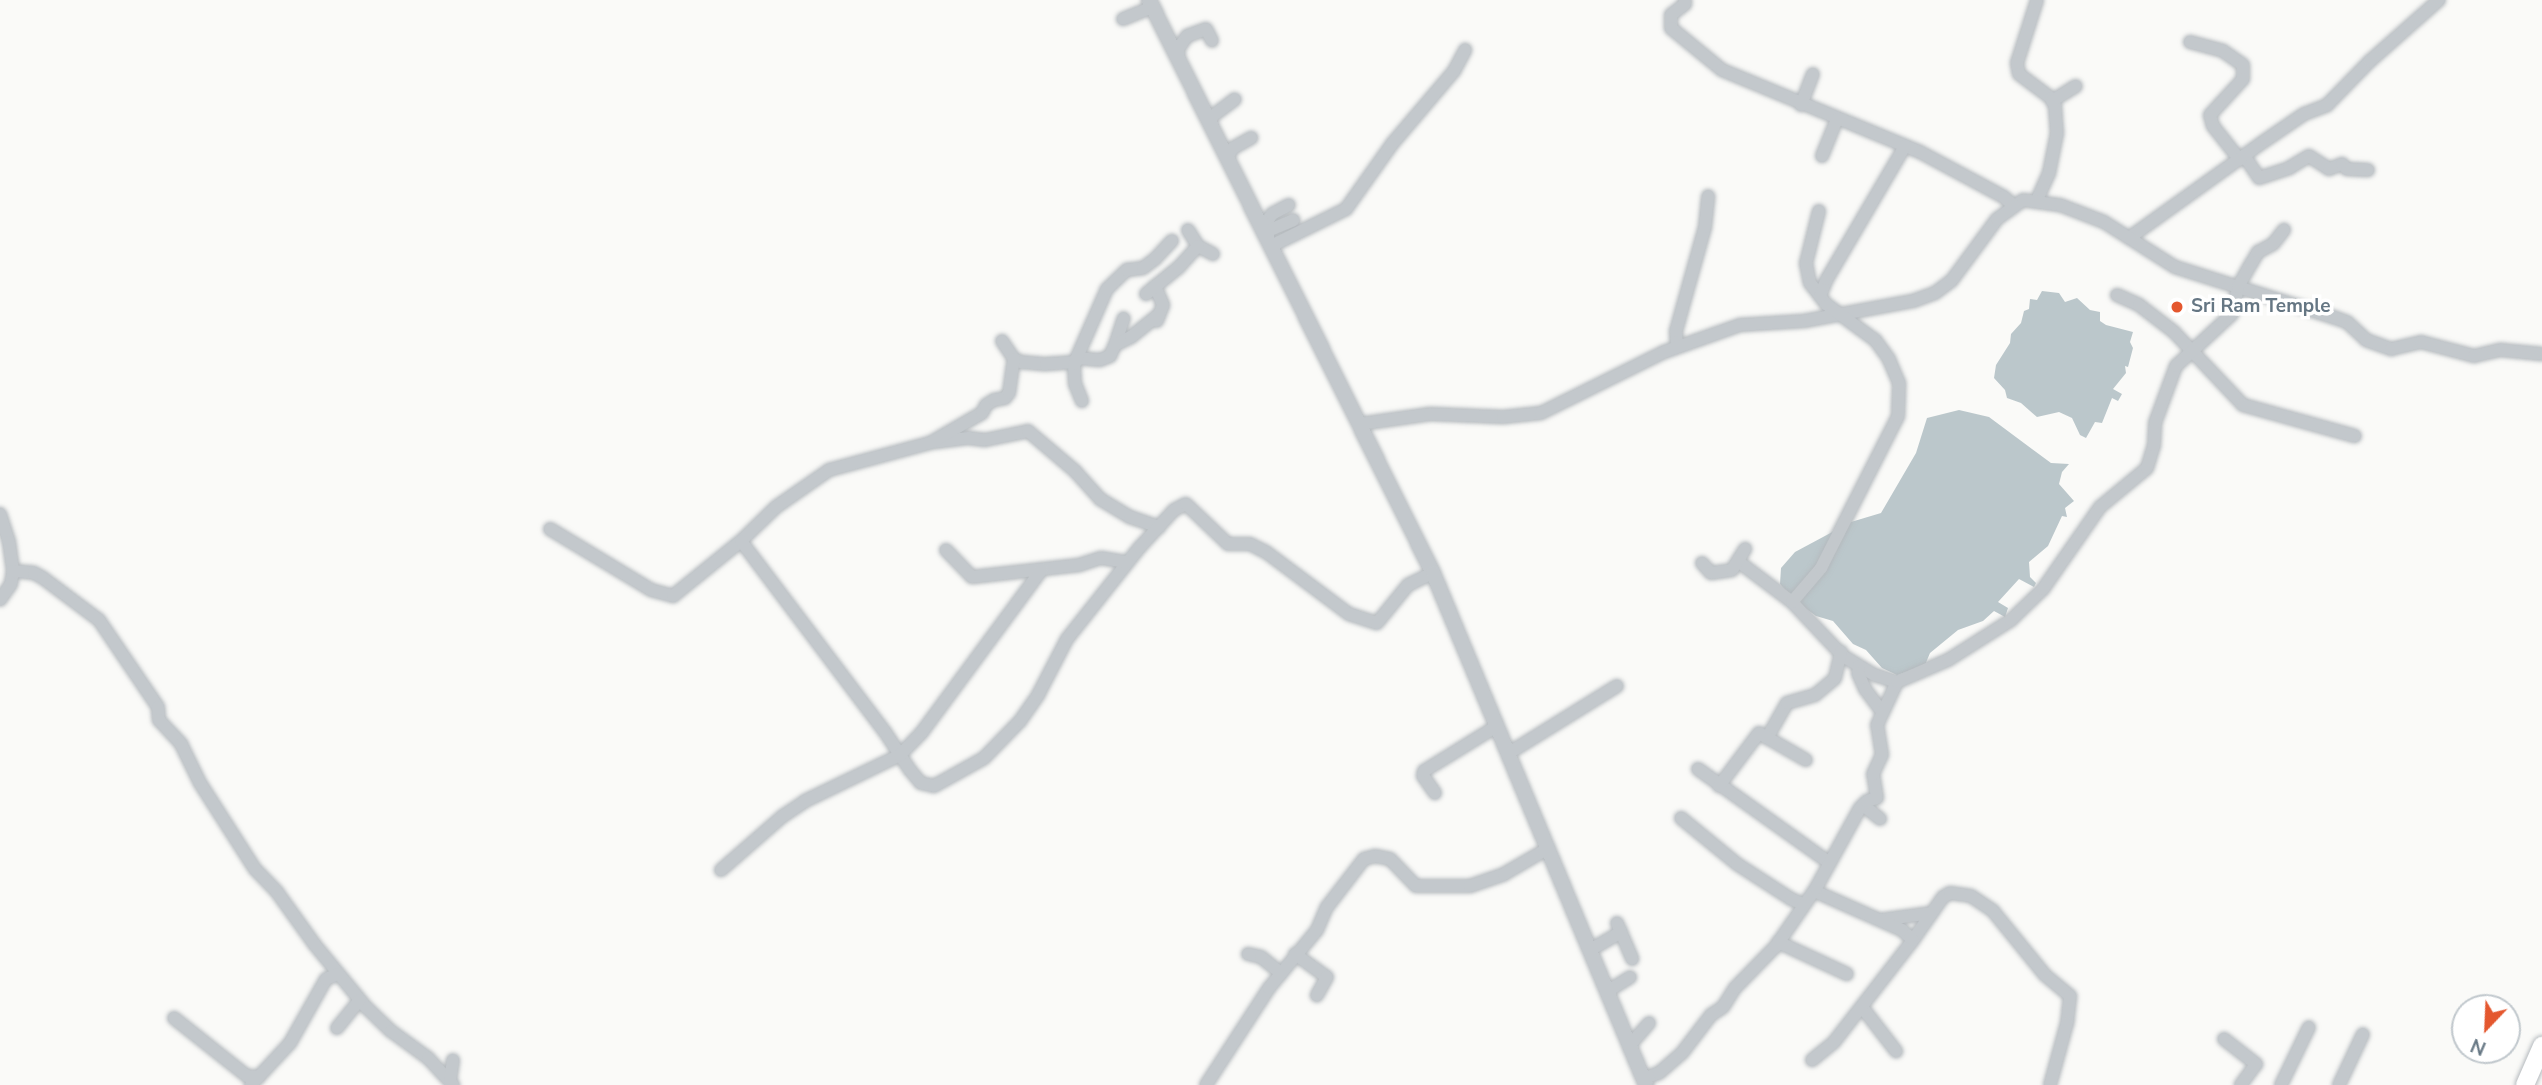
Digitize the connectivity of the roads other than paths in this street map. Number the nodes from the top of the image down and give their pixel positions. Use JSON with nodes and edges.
{"nodes":[{"id":1,"x":1685,"y":0,"type":"edge"},
{"id":2,"x":2037,"y":0,"type":"edge"},
{"id":3,"x":2440,"y":0,"type":"edge"},
{"id":4,"x":1151,"y":4,"type":"edge"},
{"id":5,"x":1123,"y":19,"type":"dead end"},
{"id":6,"x":1212,"y":41,"type":"dead end"},
{"id":7,"x":2190,"y":42,"type":"dead end"},
{"id":8,"x":1465,"y":50,"type":"dead end"},
{"id":9,"x":1180,"y":62,"type":"junction"},
{"id":10,"x":1813,"y":74,"type":"dead end"},
{"id":11,"x":2076,"y":86,"type":"dead end"},
{"id":12,"x":1235,"y":99,"type":"dead end"},
{"id":13,"x":2052,"y":101,"type":"junction"},
{"id":14,"x":1801,"y":105,"type":"junction"},
{"id":15,"x":1210,"y":118,"type":"junction"},
{"id":16,"x":1837,"y":119,"type":"junction"},
{"id":17,"x":1251,"y":138,"type":"dead end"},
{"id":18,"x":1905,"y":146,"type":"junction"},
{"id":19,"x":1228,"y":156,"type":"junction"},
{"id":20,"x":1822,"y":156,"type":"dead end"},
{"id":21,"x":2243,"y":159,"type":"junction"},
{"id":22,"x":2368,"y":170,"type":"dead end"},
{"id":23,"x":1709,"y":196,"type":"dead end"},
{"id":24,"x":2037,"y":200,"type":"junction"},
{"id":25,"x":1289,"y":205,"type":"dead end"},
{"id":26,"x":2014,"y":206,"type":"junction"},
{"id":27,"x":1819,"y":211,"type":"dead end"},
{"id":28,"x":1293,"y":220,"type":"dead end"},
{"id":29,"x":1188,"y":230,"type":"dead end"},
{"id":30,"x":2284,"y":230,"type":"dead end"},
{"id":31,"x":1268,"y":236,"type":"junction"},
{"id":32,"x":2129,"y":238,"type":"junction"},
{"id":33,"x":1172,"y":241,"type":"dead end"},
{"id":34,"x":1198,"y":246,"type":"junction"},
{"id":35,"x":1213,"y":254,"type":"dead end"},
{"id":36,"x":2238,"y":287,"type":"junction"},
{"id":37,"x":2117,"y":295,"type":"dead end"},
{"id":38,"x":1820,"y":296,"type":"junction"},
{"id":39,"x":1842,"y":314,"type":"junction"},
{"id":40,"x":1124,"y":318,"type":"dead end"},
{"id":41,"x":1002,"y":341,"type":"dead end"},
{"id":42,"x":1115,"y":345,"type":"junction"},
{"id":43,"x":1677,"y":347,"type":"junction"},
{"id":44,"x":2194,"y":353,"type":"junction"},
{"id":45,"x":2542,"y":354,"type":"edge"},
{"id":46,"x":1014,"y":359,"type":"junction"},
{"id":47,"x":1077,"y":360,"type":"junction"},
{"id":48,"x":1082,"y":401,"type":"dead end"},
{"id":49,"x":1360,"y":424,"type":"junction"},
{"id":50,"x":2355,"y":436,"type":"dead end"},
{"id":51,"x":930,"y":443,"type":"junction"},
{"id":52,"x":0,"y":514,"type":"edge"},
{"id":53,"x":1159,"y":527,"type":"junction"},
{"id":54,"x":550,"y":529,"type":"dead end"},
{"id":55,"x":741,"y":541,"type":"junction"},
{"id":56,"x":1745,"y":549,"type":"dead end"},
{"id":57,"x":946,"y":550,"type":"dead end"},
{"id":58,"x":1127,"y":562,"type":"junction"},
{"id":59,"x":1739,"y":562,"type":"junction"},
{"id":60,"x":1702,"y":563,"type":"dead end"},
{"id":61,"x":1042,"y":569,"type":"junction"},
{"id":62,"x":13,"y":571,"type":"junction"},
{"id":63,"x":1433,"y":573,"type":"junction"},
{"id":64,"x":0,"y":600,"type":"edge"},
{"id":65,"x":1792,"y":602,"type":"junction"},
{"id":66,"x":1841,"y":652,"type":"junction"},
{"id":67,"x":1859,"y":666,"type":"junction"},
{"id":68,"x":1897,"y":682,"type":"junction"},
{"id":69,"x":1617,"y":686,"type":"dead end"},
{"id":70,"x":1881,"y":710,"type":"junction"},
{"id":71,"x":1497,"y":726,"type":"junction"},
{"id":72,"x":1768,"y":738,"type":"junction"},
{"id":73,"x":1509,"y":753,"type":"junction"},
{"id":74,"x":900,"y":755,"type":"junction"},
{"id":75,"x":1806,"y":760,"type":"dead end"},
{"id":76,"x":1698,"y":769,"type":"dead end"},
{"id":77,"x":1719,"y":786,"type":"junction"},
{"id":78,"x":1435,"y":793,"type":"dead end"},
{"id":79,"x":1863,"y":805,"type":"junction"},
{"id":80,"x":1681,"y":818,"type":"dead end"},
{"id":81,"x":1881,"y":818,"type":"dead end"},
{"id":82,"x":1547,"y":849,"type":"junction"},
{"id":83,"x":1830,"y":863,"type":"junction"},
{"id":84,"x":721,"y":870,"type":"dead end"},
{"id":85,"x":1814,"y":891,"type":"junction"},
{"id":86,"x":1803,"y":904,"type":"junction"},
{"id":87,"x":1932,"y":913,"type":"junction"},
{"id":88,"x":1879,"y":920,"type":"junction"},
{"id":89,"x":1913,"y":940,"type":"junction"},
{"id":90,"x":1778,"y":943,"type":"junction"},
{"id":91,"x":1590,"y":950,"type":"junction"},
{"id":92,"x":1248,"y":954,"type":"dead end"},
{"id":93,"x":1295,"y":954,"type":"junction"},
{"id":94,"x":1632,"y":959,"type":"dead end"},
{"id":95,"x":1281,"y":972,"type":"junction"},
{"id":96,"x":338,"y":974,"type":"junction"},
{"id":97,"x":1847,"y":974,"type":"dead end"},
{"id":98,"x":1630,"y":977,"type":"dead end"},
{"id":99,"x":1608,"y":991,"type":"junction"},
{"id":100,"x":1317,"y":995,"type":"dead end"},
{"id":101,"x":360,"y":1000,"type":"junction"},
{"id":102,"x":1862,"y":1007,"type":"junction"},
{"id":103,"x":174,"y":1018,"type":"dead end"},
{"id":104,"x":1649,"y":1023,"type":"dead end"},
{"id":105,"x":2309,"y":1027,"type":"dead end"},
{"id":106,"x":337,"y":1028,"type":"dead end"},
{"id":107,"x":2363,"y":1034,"type":"dead end"},
{"id":108,"x":2224,"y":1039,"type":"dead end"},
{"id":109,"x":1630,"y":1045,"type":"junction"},
{"id":110,"x":2542,"y":1046,"type":"edge"},
{"id":111,"x":1896,"y":1051,"type":"dead end"},
{"id":112,"x":453,"y":1060,"type":"dead end"},
{"id":113,"x":1812,"y":1060,"type":"dead end"},
{"id":114,"x":255,"y":1081,"type":"edge"},
{"id":115,"x":1644,"y":1082,"type":"edge"},
{"id":116,"x":452,"y":1083,"type":"edge"},
{"id":117,"x":1206,"y":1085,"type":"edge"},
{"id":118,"x":2050,"y":1085,"type":"edge"},
{"id":119,"x":2241,"y":1085,"type":"edge"},
{"id":120,"x":2281,"y":1085,"type":"edge"},
{"id":121,"x":2339,"y":1085,"type":"edge"},
{"id":122,"x":2525,"y":1085,"type":"edge"}],
"edges":[{"from":1,"to":14,"type":"street"},
{"from":2,"to":13,"type":"street"},
{"from":3,"to":21,"type":"street"},
{"from":4,"to":5,"type":"street"},
{"from":4,"to":9,"type":"street"},
{"from":6,"to":9,"type":"street"},
{"from":7,"to":21,"type":"street"},
{"from":8,"to":31,"type":"street"},
{"from":9,"to":15,"type":"street"},
{"from":10,"to":14,"type":"street"},
{"from":11,"to":13,"type":"street"},
{"from":12,"to":15,"type":"street"},
{"from":13,"to":24,"type":"street"},
{"from":14,"to":16,"type":"street"},
{"from":15,"to":19,"type":"street"},
{"from":16,"to":18,"type":"street"},
{"from":16,"to":20,"type":"street"},
{"from":17,"to":19,"type":"street"},
{"from":18,"to":26,"type":"street"},
{"from":18,"to":38,"type":"street"},
{"from":19,"to":31,"type":"street"},
{"from":21,"to":22,"type":"street"},
{"from":21,"to":32,"type":"street"},
{"from":23,"to":43,"type":"street"},
{"from":24,"to":26,"type":"street"},
{"from":24,"to":32,"type":"street"},
{"from":25,"to":31,"type":"street"},
{"from":26,"to":39,"type":"street"},
{"from":27,"to":38,"type":"street"},
{"from":28,"to":31,"type":"street"},
{"from":29,"to":34,"type":"street"},
{"from":30,"to":36,"type":"street"},
{"from":31,"to":49,"type":"street"},
{"from":32,"to":36,"type":"street"},
{"from":33,"to":47,"type":"street"},
{"from":34,"to":35,"type":"street"},
{"from":34,"to":42,"type":"street"},
{"from":36,"to":44,"type":"street"},
{"from":36,"to":45,"type":"street"},
{"from":37,"to":44,"type":"street"},
{"from":38,"to":39,"type":"street"},
{"from":39,"to":43,"type":"street"},
{"from":39,"to":65,"type":"street"},
{"from":40,"to":42,"type":"street"},
{"from":41,"to":46,"type":"street"},
{"from":42,"to":47,"type":"street"},
{"from":43,"to":49,"type":"street"},
{"from":44,"to":50,"type":"street"},
{"from":44,"to":68,"type":"street"},
{"from":46,"to":47,"type":"street"},
{"from":46,"to":51,"type":"street"},
{"from":47,"to":48,"type":"street"},
{"from":49,"to":63,"type":"street"},
{"from":51,"to":53,"type":"street"},
{"from":51,"to":55,"type":"street"},
{"from":52,"to":62,"type":"street"},
{"from":53,"to":58,"type":"street"},
{"from":53,"to":63,"type":"street"},
{"from":54,"to":55,"type":"street"},
{"from":55,"to":74,"type":"street"},
{"from":56,"to":59,"type":"street"},
{"from":57,"to":61,"type":"street"},
{"from":58,"to":61,"type":"street"},
{"from":58,"to":74,"type":"street"},
{"from":59,"to":60,"type":"street"},
{"from":59,"to":65,"type":"street"},
{"from":61,"to":74,"type":"street"},
{"from":62,"to":64,"type":"street"},
{"from":62,"to":96,"type":"street"},
{"from":63,"to":71,"type":"street"},
{"from":65,"to":66,"type":"street"},
{"from":66,"to":67,"type":"street"},
{"from":66,"to":72,"type":"street"},
{"from":67,"to":68,"type":"street"},
{"from":67,"to":70,"type":"street"},
{"from":68,"to":70,"type":"street"},
{"from":69,"to":73,"type":"street"},
{"from":70,"to":79,"type":"street"},
{"from":71,"to":73,"type":"street"},
{"from":71,"to":78,"type":"street"},
{"from":72,"to":75,"type":"street"},
{"from":72,"to":77,"type":"street"},
{"from":73,"to":82,"type":"street"},
{"from":74,"to":84,"type":"street"},
{"from":76,"to":77,"type":"street"},
{"from":77,"to":83,"type":"street"},
{"from":79,"to":81,"type":"street"},
{"from":79,"to":83,"type":"street"},
{"from":80,"to":86,"type":"street"},
{"from":82,"to":91,"type":"street"},
{"from":82,"to":93,"type":"street"},
{"from":83,"to":85,"type":"street"},
{"from":85,"to":86,"type":"street"},
{"from":85,"to":88,"type":"street"},
{"from":86,"to":90,"type":"street"},
{"from":87,"to":88,"type":"street"},
{"from":87,"to":89,"type":"street"},
{"from":87,"to":118,"type":"street"},
{"from":88,"to":89,"type":"street"},
{"from":89,"to":102,"type":"street"},
{"from":90,"to":97,"type":"street"},
{"from":90,"to":115,"type":"street"},
{"from":91,"to":94,"type":"street"},
{"from":91,"to":99,"type":"street"},
{"from":92,"to":95,"type":"street"},
{"from":93,"to":95,"type":"street"},
{"from":93,"to":100,"type":"street"},
{"from":95,"to":117,"type":"street"},
{"from":96,"to":101,"type":"street"},
{"from":96,"to":114,"type":"street"},
{"from":98,"to":99,"type":"street"},
{"from":99,"to":109,"type":"street"},
{"from":101,"to":106,"type":"street"},
{"from":101,"to":116,"type":"street"},
{"from":102,"to":111,"type":"street"},
{"from":102,"to":113,"type":"street"},
{"from":103,"to":114,"type":"street"},
{"from":104,"to":109,"type":"street"},
{"from":105,"to":120,"type":"street"},
{"from":107,"to":121,"type":"street"},
{"from":108,"to":119,"type":"street"},
{"from":109,"to":115,"type":"street"},
{"from":110,"to":122,"type":"main road"},
{"from":112,"to":116,"type":"street"}]}
